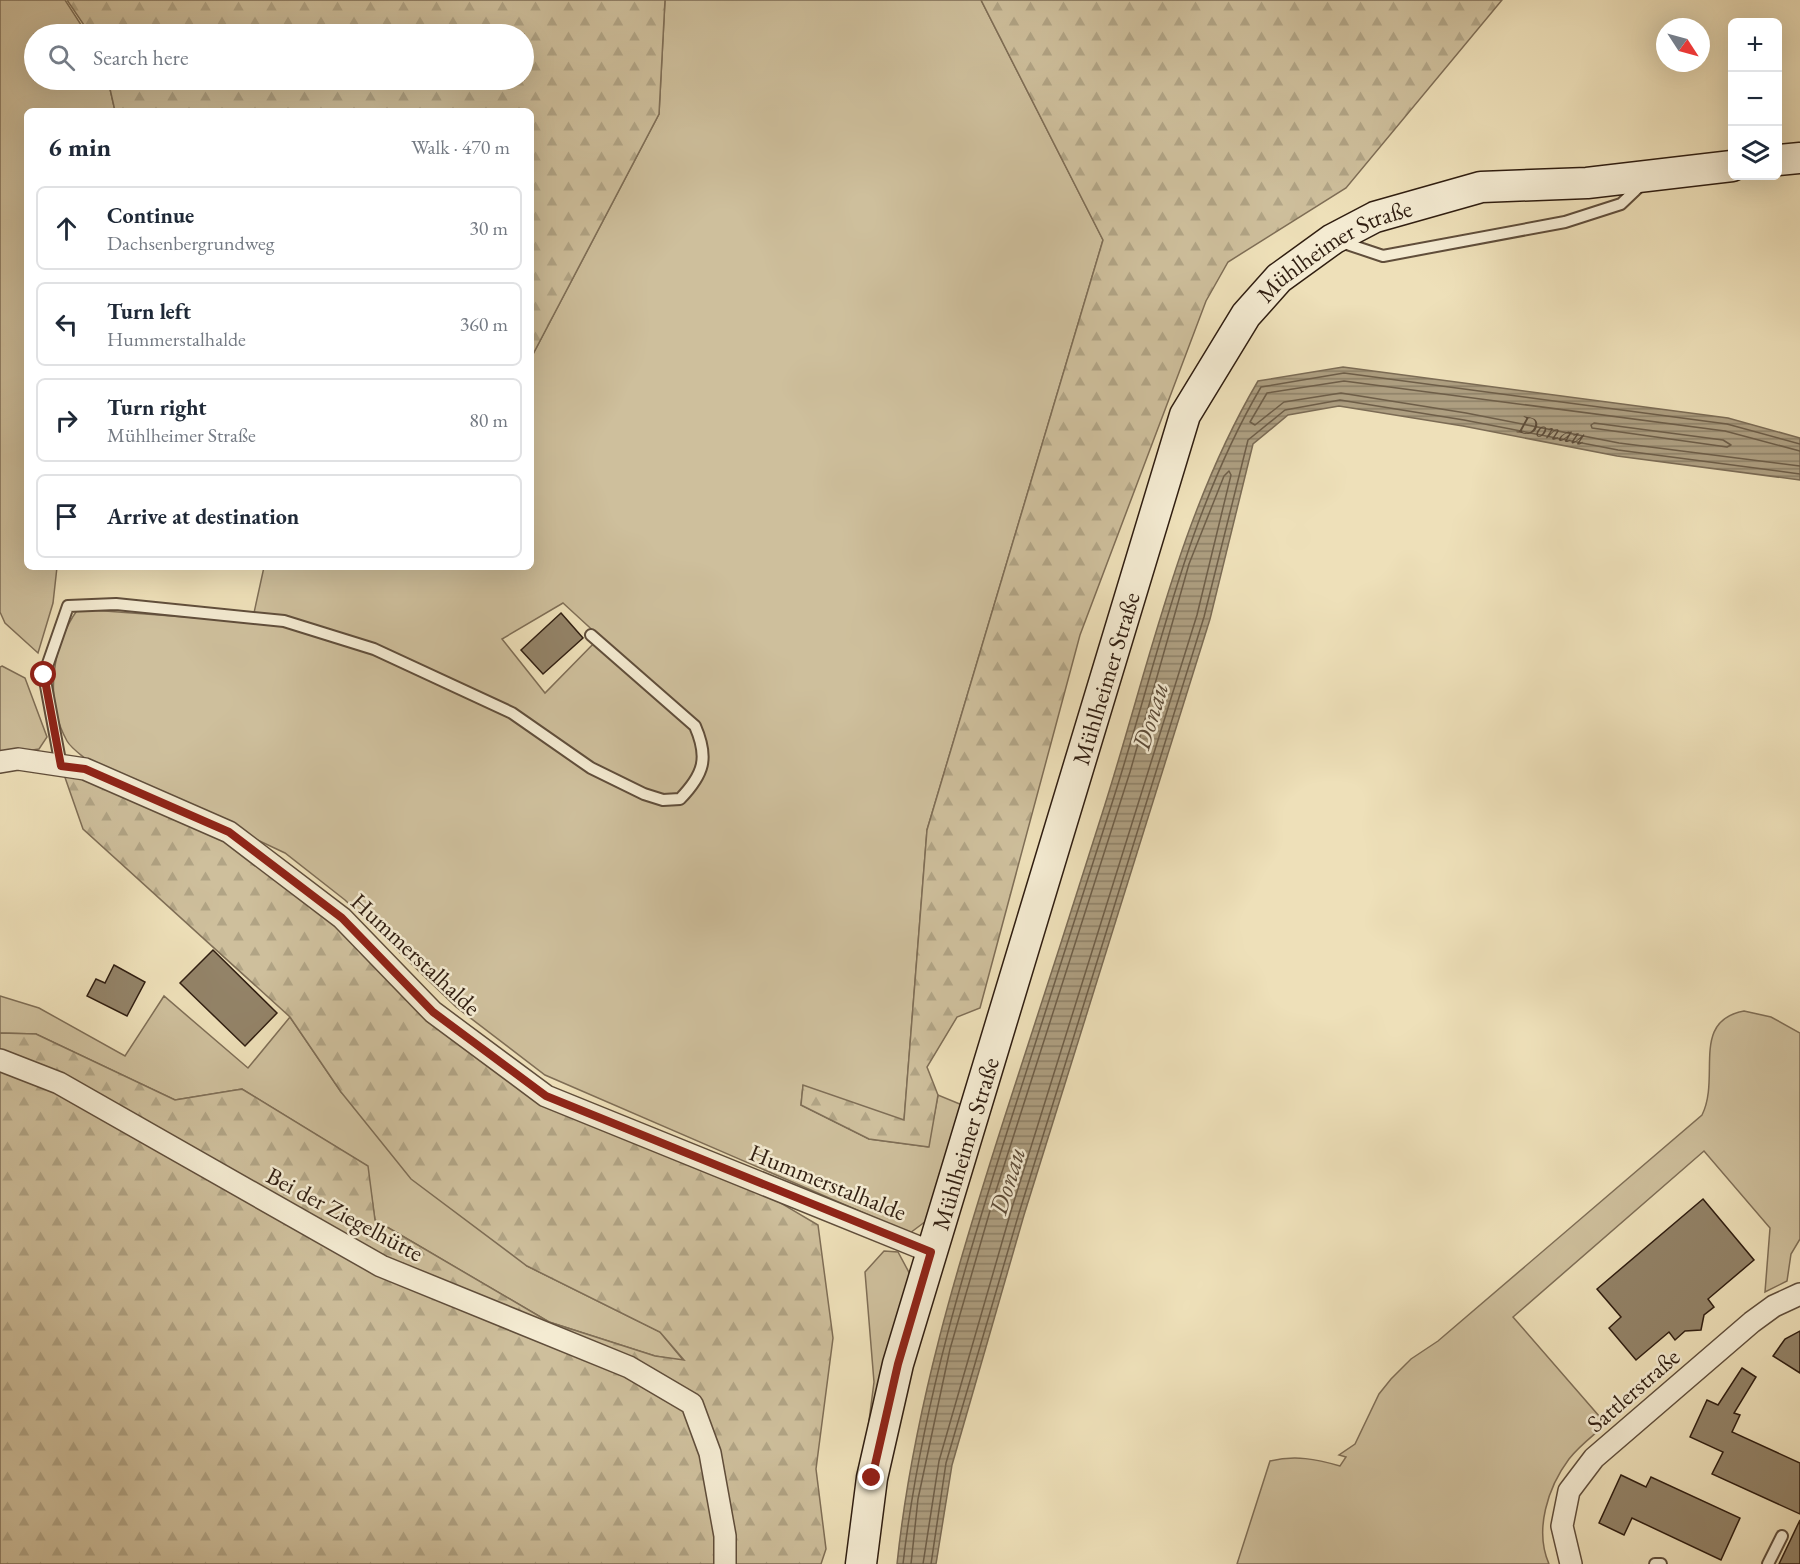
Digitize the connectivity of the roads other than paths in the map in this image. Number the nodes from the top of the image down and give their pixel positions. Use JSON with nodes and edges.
{"nodes":[{"id":1,"x":1800,"y":158,"type":"edge"},
{"id":2,"x":1782,"y":160,"type":"edge"},
{"id":3,"x":1728,"y":166,"type":"edge"},
{"id":4,"x":1650,"y":176,"type":"junction"},
{"id":5,"x":1332,"y":239,"type":"junction"},
{"id":6,"x":591,"y":635,"type":"dead end"},
{"id":7,"x":0,"y":762,"type":"edge"},
{"id":8,"x":61,"y":766,"type":"junction"},
{"id":9,"x":0,"y":1060,"type":"edge"},
{"id":10,"x":931,"y":1252,"type":"junction"},
{"id":11,"x":1800,"y":1294,"type":"edge"},
{"id":12,"x":1782,"y":1536,"type":"dead end"},
{"id":13,"x":725,"y":1564,"type":"edge"},
{"id":14,"x":861,"y":1564,"type":"edge"},
{"id":15,"x":1571,"y":1564,"type":"edge"},
{"id":16,"x":1655,"y":1564,"type":"edge"},
{"id":17,"x":1661,"y":1564,"type":"edge"},
{"id":18,"x":1768,"y":1564,"type":"edge"}],
"edges":[{"from":1,"to":2,"type":"main road"},
{"from":3,"to":4,"type":"main road","name":"Mühlheimer Straße"},
{"from":4,"to":5,"type":"main road","name":"Mühlheimer Straße"},
{"from":4,"to":5,"type":"lane"},
{"from":5,"to":10,"type":"main road","name":"Mühlheimer Straße"},
{"from":6,"to":8,"type":"lane"},
{"from":7,"to":8,"type":"street","name":"Hummerstalhalde"},
{"from":8,"to":10,"type":"street","name":"Hummerstalhalde"},
{"from":9,"to":13,"type":"street","name":"Bei der Ziegelhütte"},
{"from":10,"to":14,"type":"main road","name":"Mühlheimer Straße"},
{"from":11,"to":15,"type":"street","name":"Sattlerstraße"},
{"from":12,"to":18,"type":"lane"},
{"from":16,"to":17,"type":"lane"}]}
